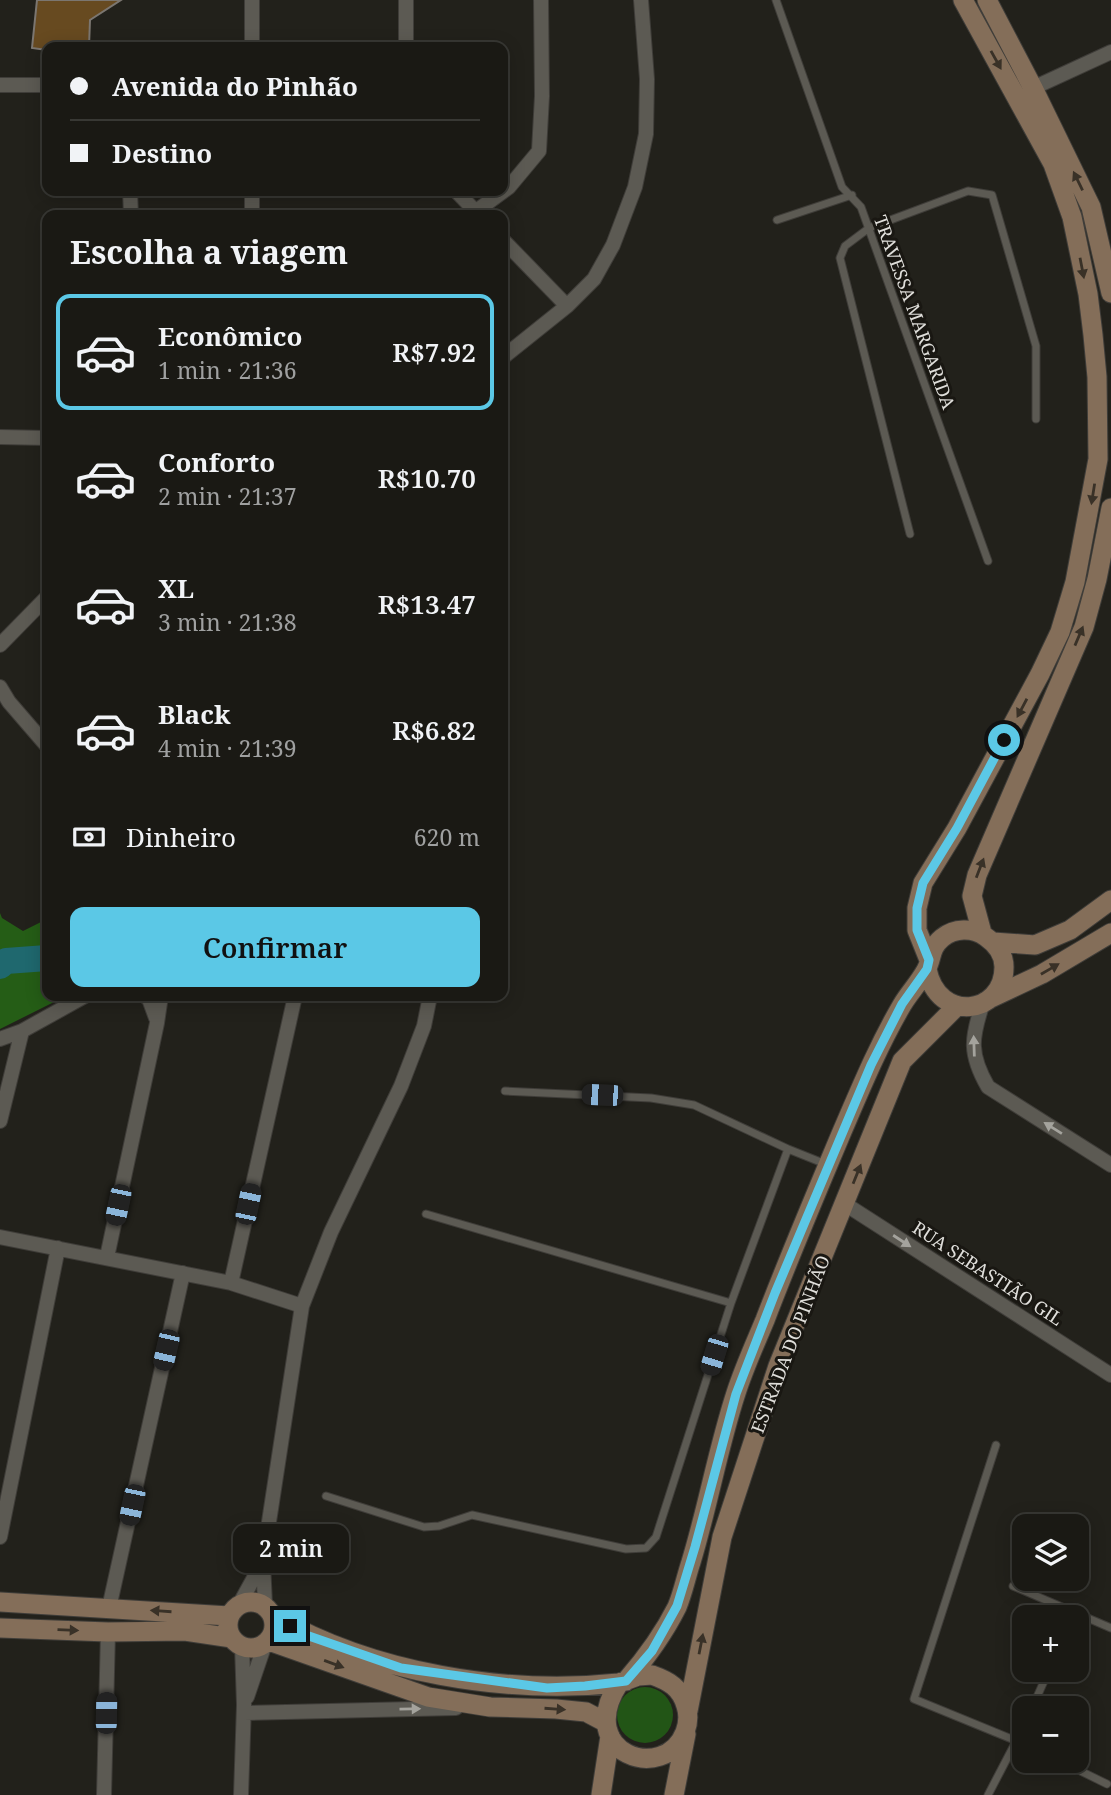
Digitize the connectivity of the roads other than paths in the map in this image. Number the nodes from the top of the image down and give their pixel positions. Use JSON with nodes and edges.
{"nodes":[{"id":1,"x":252,"y":0,"type":"edge"},
{"id":2,"x":406,"y":0,"type":"edge"},
{"id":3,"x":541,"y":0,"type":"edge"},
{"id":4,"x":641,"y":0,"type":"edge"},
{"id":5,"x":776,"y":0,"type":"edge"},
{"id":6,"x":962,"y":0,"type":"edge"},
{"id":7,"x":987,"y":0,"type":"edge"},
{"id":8,"x":252,"y":42,"type":"edge"},
{"id":9,"x":406,"y":42,"type":"edge"},
{"id":10,"x":1111,"y":52,"type":"edge"},
{"id":11,"x":0,"y":85,"type":"edge"},
{"id":12,"x":42,"y":85,"type":"edge"},
{"id":13,"x":1033,"y":88,"type":"junction"},
{"id":14,"x":508,"y":188,"type":"edge"},
{"id":15,"x":852,"y":195,"type":"junction"},
{"id":16,"x":460,"y":196,"type":"edge"},
{"id":17,"x":498,"y":196,"type":"edge"},
{"id":18,"x":472,"y":210,"type":"edge"},
{"id":19,"x":480,"y":210,"type":"edge"},
{"id":20,"x":777,"y":220,"type":"dead end"},
{"id":21,"x":869,"y":228,"type":"junction"},
{"id":22,"x":508,"y":245,"type":"edge"},
{"id":23,"x":1111,"y":293,"type":"edge"},
{"id":24,"x":567,"y":306,"type":"junction"},
{"id":25,"x":508,"y":353,"type":"edge"},
{"id":26,"x":1036,"y":419,"type":"dead end"},
{"id":27,"x":0,"y":437,"type":"edge"},
{"id":28,"x":42,"y":438,"type":"edge"},
{"id":29,"x":1111,"y":508,"type":"edge"},
{"id":30,"x":1110,"y":531,"type":"edge"},
{"id":31,"x":910,"y":534,"type":"dead end"},
{"id":32,"x":988,"y":561,"type":"dead end"},
{"id":33,"x":42,"y":602,"type":"edge"},
{"id":34,"x":0,"y":645,"type":"edge"},
{"id":35,"x":0,"y":687,"type":"edge"},
{"id":36,"x":42,"y":740,"type":"edge"},
{"id":37,"x":1111,"y":900,"type":"edge"},
{"id":38,"x":1111,"y":933,"type":"edge"},
{"id":39,"x":988,"y":938,"type":"junction"},
{"id":40,"x":928,"y":964,"type":"junction"},
{"id":41,"x":76,"y":1001,"type":"edge"},
{"id":42,"x":150,"y":1001,"type":"edge"},
{"id":43,"x":160,"y":1001,"type":"edge"},
{"id":44,"x":294,"y":1001,"type":"edge"},
{"id":45,"x":429,"y":1001,"type":"edge"},
{"id":46,"x":985,"y":1001,"type":"junction"},
{"id":47,"x":957,"y":1006,"type":"junction"},
{"id":48,"x":157,"y":1023,"type":"junction"},
{"id":49,"x":22,"y":1031,"type":"junction"},
{"id":50,"x":0,"y":1039,"type":"edge"},
{"id":51,"x":505,"y":1091,"type":"dead end"},
{"id":52,"x":0,"y":1121,"type":"edge"},
{"id":53,"x":789,"y":1149,"type":"junction"},
{"id":54,"x":828,"y":1165,"type":"junction"},
{"id":55,"x":1111,"y":1165,"type":"edge"},
{"id":56,"x":845,"y":1204,"type":"junction"},
{"id":57,"x":426,"y":1213,"type":"dead end"},
{"id":58,"x":0,"y":1237,"type":"edge"},
{"id":59,"x":58,"y":1248,"type":"junction"},
{"id":60,"x":107,"y":1258,"type":"junction"},
{"id":61,"x":183,"y":1273,"type":"junction"},
{"id":62,"x":231,"y":1283,"type":"junction"},
{"id":63,"x":731,"y":1303,"type":"junction"},
{"id":64,"x":303,"y":1306,"type":"junction"},
{"id":65,"x":1111,"y":1375,"type":"edge"},
{"id":66,"x":996,"y":1445,"type":"dead end"},
{"id":67,"x":326,"y":1496,"type":"dead end"},
{"id":68,"x":0,"y":1537,"type":"edge"},
{"id":69,"x":263,"y":1561,"type":"junction"},
{"id":70,"x":1024,"y":1591,"type":"edge"},
{"id":71,"x":0,"y":1602,"type":"edge"},
{"id":72,"x":1053,"y":1605,"type":"edge"},
{"id":73,"x":110,"y":1608,"type":"junction"},
{"id":74,"x":235,"y":1610,"type":"junction"},
{"id":75,"x":269,"y":1611,"type":"junction"},
{"id":76,"x":1089,"y":1620,"type":"edge"},
{"id":77,"x":0,"y":1628,"type":"edge"},
{"id":78,"x":1111,"y":1628,"type":"edge"},
{"id":79,"x":108,"y":1632,"type":"junction"},
{"id":80,"x":237,"y":1642,"type":"junction"},
{"id":81,"x":267,"y":1642,"type":"junction"},
{"id":82,"x":622,"y":1682,"type":"junction"},
{"id":83,"x":490,"y":1707,"type":"junction"},
{"id":84,"x":244,"y":1709,"type":"junction"},
{"id":85,"x":688,"y":1718,"type":"junction"},
{"id":86,"x":608,"y":1729,"type":"junction"},
{"id":87,"x":1012,"y":1740,"type":"edge"},
{"id":88,"x":1012,"y":1756,"type":"edge"},
{"id":89,"x":1085,"y":1773,"type":"edge"},
{"id":90,"x":1107,"y":1784,"type":"dead end"},
{"id":91,"x":104,"y":1795,"type":"edge"},
{"id":92,"x":241,"y":1795,"type":"edge"},
{"id":93,"x":601,"y":1795,"type":"edge"},
{"id":94,"x":674,"y":1795,"type":"edge"},
{"id":95,"x":988,"y":1795,"type":"edge"}],
"edges":[{"from":1,"to":8,"type":"street"},
{"from":2,"to":9,"type":"street"},
{"from":3,"to":14,"type":"street"},
{"from":4,"to":24,"type":"street"},
{"from":5,"to":15,"type":"lane","name":"TRAVESSA MARGARIDA"},
{"from":6,"to":40,"type":"street","one_way":true},
{"from":7,"to":13,"type":"street"},
{"from":10,"to":13,"type":"street"},
{"from":11,"to":12,"type":"street"},
{"from":23,"to":13,"type":"street","one_way":true},
{"from":15,"to":20,"type":"lane"},
{"from":15,"to":21,"type":"lane","name":"TRAVESSA MARGARIDA"},
{"from":16,"to":18,"type":"street"},
{"from":17,"to":19,"type":"street"},
{"from":21,"to":26,"type":"lane"},
{"from":21,"to":31,"type":"lane"},
{"from":21,"to":32,"type":"lane","name":"TRAVESSA MARGARIDA"},
{"from":22,"to":24,"type":"street"},
{"from":24,"to":25,"type":"street"},
{"from":27,"to":28,"type":"street"},
{"from":29,"to":30,"type":"street"},
{"from":39,"to":30,"type":"street","one_way":true},
{"from":33,"to":34,"type":"street"},
{"from":35,"to":36,"type":"street"},
{"from":37,"to":39,"type":"street"},
{"from":46,"to":38,"type":"street","one_way":true},
{"from":39,"to":40,"type":"street"},
{"from":39,"to":46,"type":"street"},
{"from":40,"to":47,"type":"street"},
{"from":40,"to":54,"type":"street","name":"ESTRADA DO PINHÃO"},
{"from":41,"to":49,"type":"street"},
{"from":42,"to":48,"type":"street"},
{"from":43,"to":48,"type":"street"},
{"from":44,"to":62,"type":"street"},
{"from":45,"to":64,"type":"street"},
{"from":46,"to":47,"type":"street"},
{"from":55,"to":46,"type":"street","one_way":true},
{"from":56,"to":47,"type":"street","name":"ESTRADA DO PINHÃO","one_way":true},
{"from":48,"to":60,"type":"street"},
{"from":49,"to":50,"type":"street"},
{"from":49,"to":52,"type":"street"},
{"from":51,"to":53,"type":"lane"},
{"from":53,"to":54,"type":"lane"},
{"from":53,"to":63,"type":"lane"},
{"from":54,"to":82,"type":"street","name":"ESTRADA DO PINHÃO"},
{"from":56,"to":65,"type":"street","name":"RUA SEBASTIÃO GIL","one_way":true},
{"from":85,"to":56,"type":"street","name":"ESTRADA DO PINHÃO","one_way":true},
{"from":57,"to":63,"type":"lane"},
{"from":58,"to":59,"type":"street"},
{"from":59,"to":60,"type":"street"},
{"from":59,"to":68,"type":"street"},
{"from":60,"to":61,"type":"street"},
{"from":61,"to":62,"type":"street"},
{"from":61,"to":73,"type":"street"},
{"from":62,"to":64,"type":"street"},
{"from":63,"to":67,"type":"lane"},
{"from":64,"to":69,"type":"street"},
{"from":66,"to":87,"type":"lane"},
{"from":69,"to":74,"type":"street"},
{"from":69,"to":75,"type":"street"},
{"from":70,"to":72,"type":"lane"},
{"from":71,"to":73,"type":"street"},
{"from":74,"to":73,"type":"street","one_way":true},
{"from":74,"to":75,"type":"street"},
{"from":74,"to":80,"type":"street"},
{"from":75,"to":81,"type":"street"},
{"from":75,"to":82,"type":"street"},
{"from":76,"to":78,"type":"lane"},
{"from":77,"to":79,"type":"street","one_way":true},
{"from":79,"to":80,"type":"street"},
{"from":79,"to":91,"type":"street"},
{"from":80,"to":81,"type":"street"},
{"from":80,"to":84,"type":"street"},
{"from":81,"to":83,"type":"street","one_way":true},
{"from":81,"to":84,"type":"street"},
{"from":82,"to":85,"type":"street"},
{"from":82,"to":86,"type":"street"},
{"from":84,"to":83,"type":"street","one_way":true},
{"from":83,"to":86,"type":"street","one_way":true},
{"from":84,"to":92,"type":"street"},
{"from":85,"to":86,"type":"street"},
{"from":85,"to":94,"type":"street","name":"ESTRADA DO PINHÃO"},
{"from":86,"to":93,"type":"street"},
{"from":88,"to":95,"type":"lane"},
{"from":89,"to":90,"type":"lane"}]}
